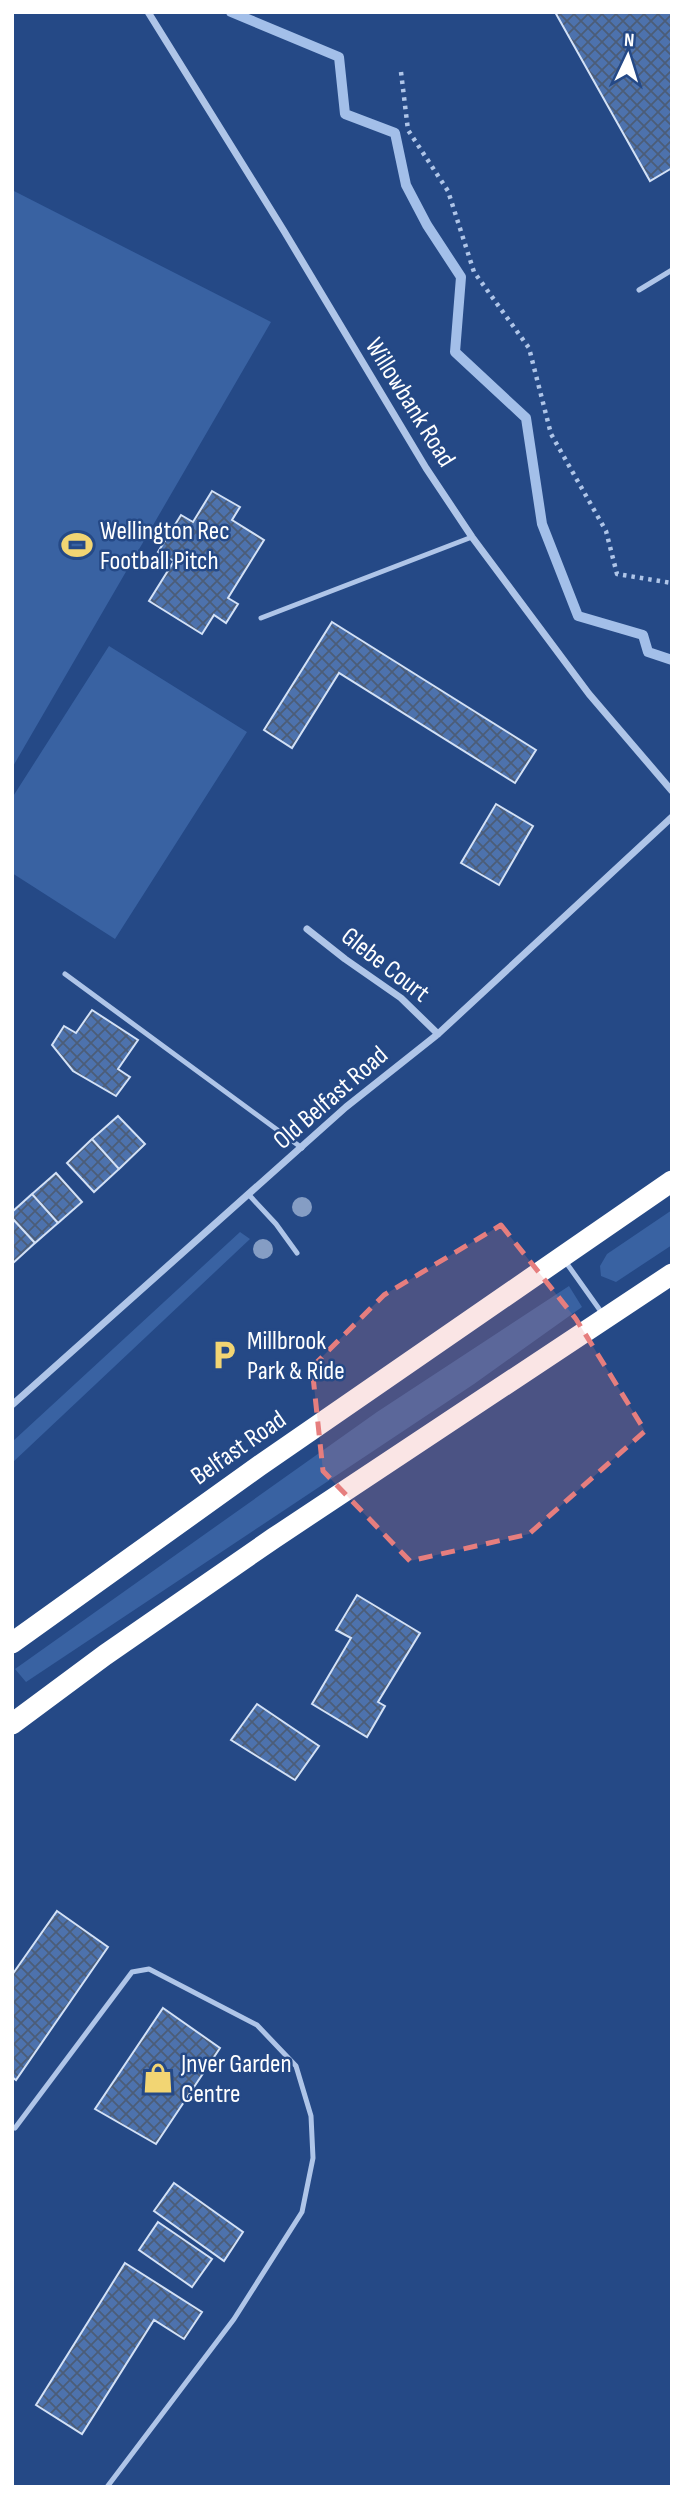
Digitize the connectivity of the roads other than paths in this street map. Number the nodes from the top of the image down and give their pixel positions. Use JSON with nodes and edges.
{"nodes":[{"id":1,"x":149,"y":12,"type":"edge"},
{"id":2,"x":672,"y":270,"type":"edge"},
{"id":3,"x":639,"y":290,"type":"dead end"},
{"id":4,"x":472,"y":537,"type":"junction"},
{"id":5,"x":261,"y":618,"type":"dead end"},
{"id":6,"x":672,"y":791,"type":"edge"},
{"id":7,"x":672,"y":817,"type":"edge"},
{"id":8,"x":307,"y":929,"type":"dead end"},
{"id":9,"x":65,"y":974,"type":"dead end"},
{"id":10,"x":438,"y":1034,"type":"junction"},
{"id":11,"x":302,"y":1148,"type":"junction"},
{"id":12,"x":672,"y":1181,"type":"edge"},
{"id":13,"x":250,"y":1196,"type":"junction"},
{"id":14,"x":297,"y":1253,"type":"dead end"},
{"id":15,"x":561,"y":1256,"type":"junction"},
{"id":16,"x":672,"y":1274,"type":"edge"},
{"id":17,"x":606,"y":1318,"type":"junction"},
{"id":18,"x":12,"y":1405,"type":"edge"},
{"id":19,"x":12,"y":1643,"type":"edge"},
{"id":20,"x":12,"y":1724,"type":"edge"},
{"id":21,"x":15,"y":2128,"type":"dead end"},
{"id":22,"x":107,"y":2487,"type":"edge"}],
"edges":[{"from":1,"to":4,"type":"street","name":"Willowbank Road"},
{"from":2,"to":3,"type":"lane"},
{"from":4,"to":5,"type":"lane"},
{"from":4,"to":6,"type":"street","name":"Willowbank Road"},
{"from":7,"to":10,"type":"street","name":"Old Belfast Road"},
{"from":8,"to":10,"type":"street","name":"Glebe Court"},
{"from":9,"to":11,"type":"lane"},
{"from":10,"to":11,"type":"street","name":"Old Belfast Road"},
{"from":11,"to":13,"type":"street","name":"Old Belfast Road"},
{"from":12,"to":15,"type":"highway","name":"Belfast Road"},
{"from":13,"to":14,"type":"lane"},
{"from":13,"to":18,"type":"street","name":"Old Belfast Road"},
{"from":15,"to":17,"type":"lane"},
{"from":15,"to":19,"type":"highway","name":"Belfast Road"},
{"from":16,"to":17,"type":"highway"},
{"from":17,"to":20,"type":"highway"},
{"from":21,"to":22,"type":"lane"}]}
